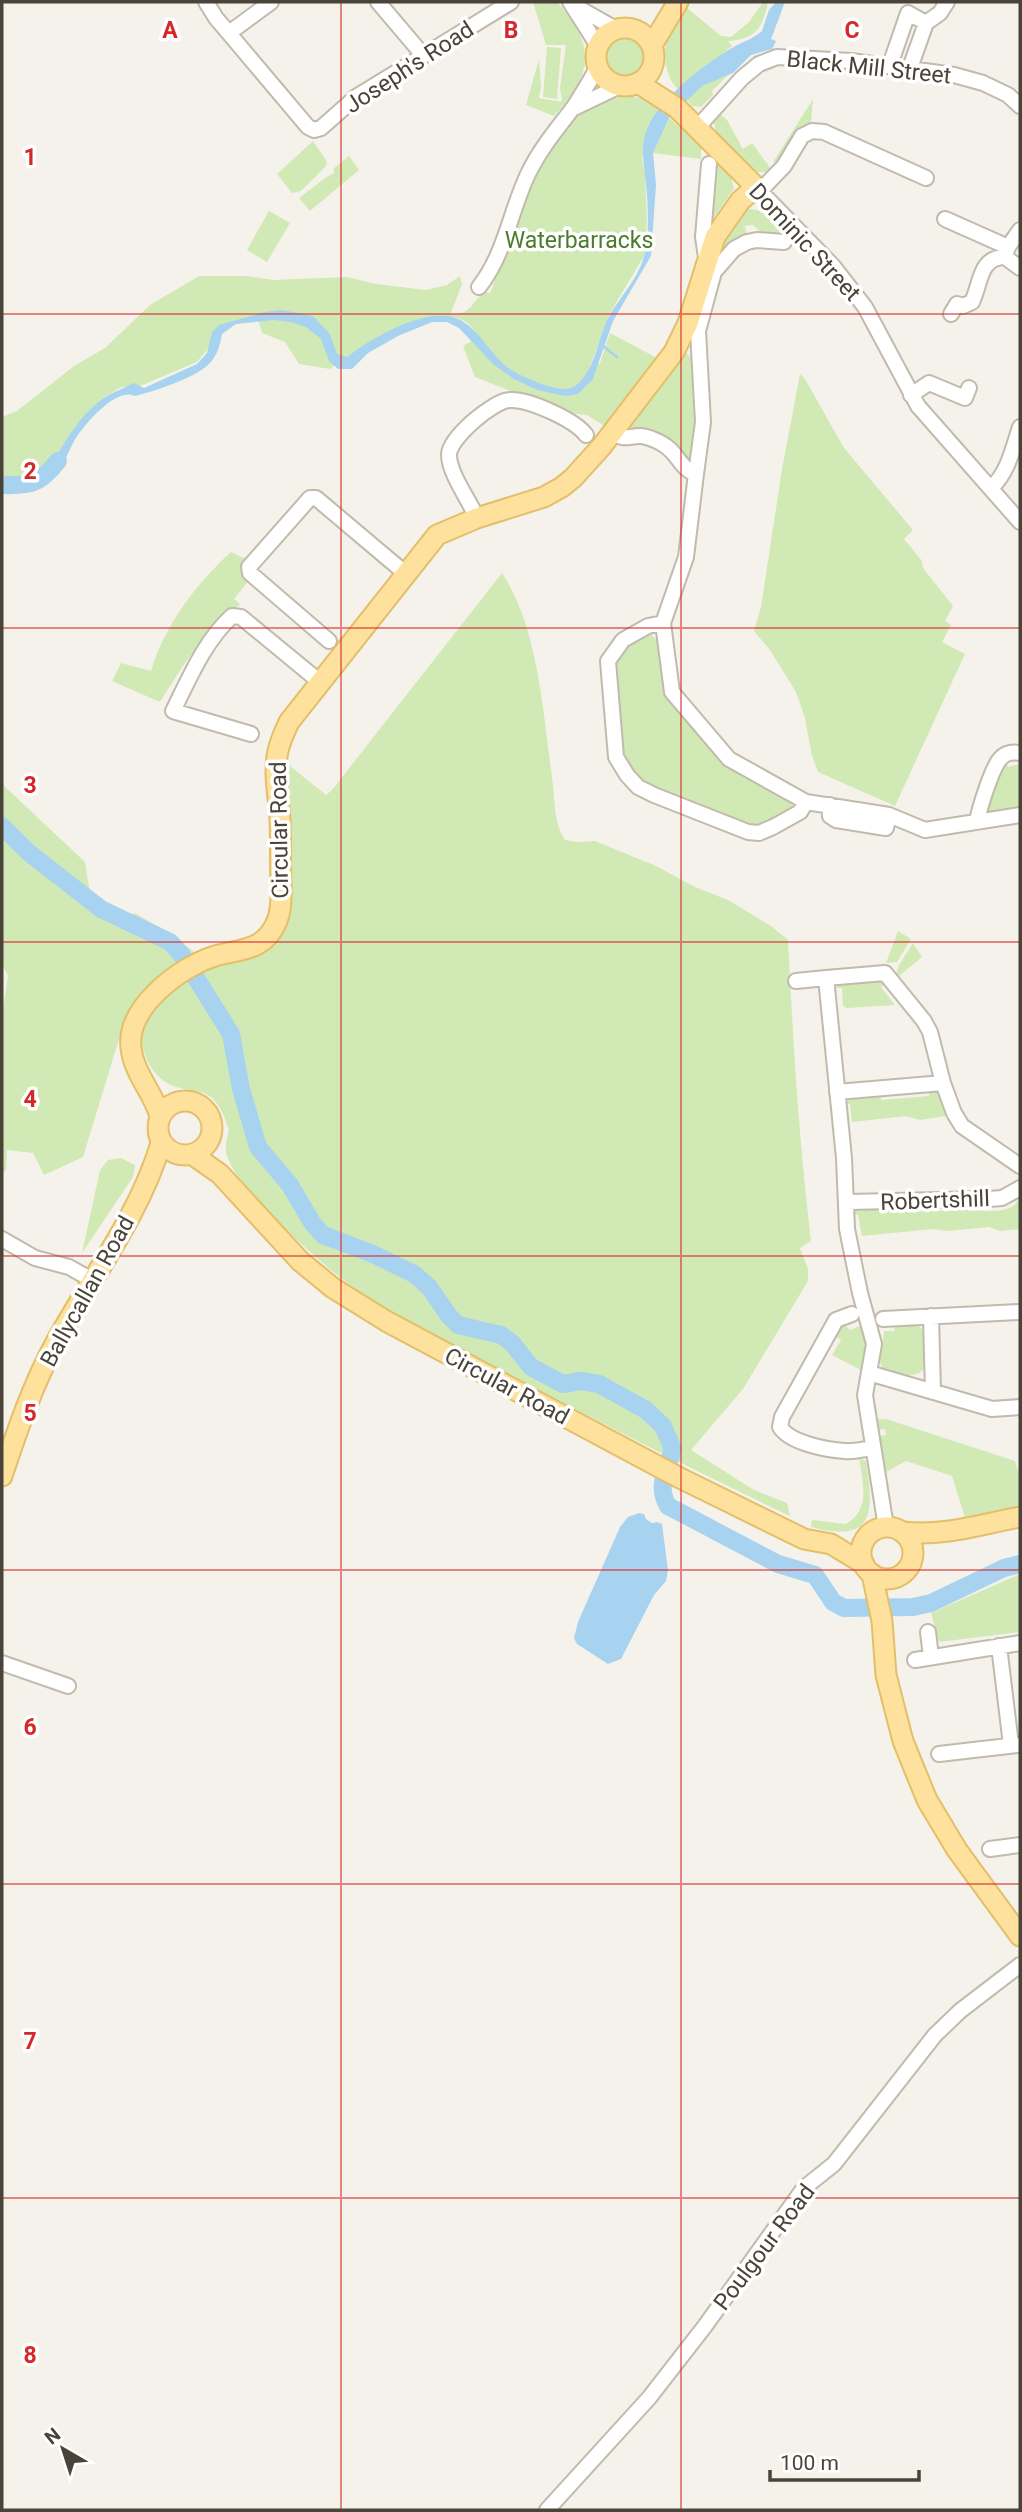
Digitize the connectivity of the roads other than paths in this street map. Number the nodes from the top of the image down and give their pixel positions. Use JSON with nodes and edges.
{"nodes":[{"id":1,"x":206,"y":2,"type":"edge"},
{"id":2,"x":271,"y":2,"type":"edge"},
{"id":3,"x":377,"y":2,"type":"edge"},
{"id":4,"x":510,"y":2,"type":"edge"},
{"id":5,"x":947,"y":2,"type":"edge"},
{"id":6,"x":572,"y":3,"type":"edge"},
{"id":7,"x":676,"y":4,"type":"edge"},
{"id":8,"x":913,"y":7,"type":"edge"},
{"id":9,"x":926,"y":23,"type":"junction"},
{"id":10,"x":625,"y":29,"type":"junction"},
{"id":11,"x":229,"y":33,"type":"junction"},
{"id":12,"x":652,"y":45,"type":"junction"},
{"id":13,"x":598,"y":46,"type":"junction"},
{"id":14,"x":423,"y":55,"type":"junction"},
{"id":15,"x":890,"y":65,"type":"junction"},
{"id":16,"x":598,"y":67,"type":"junction"},
{"id":17,"x":653,"y":68,"type":"junction"},
{"id":18,"x":910,"y":68,"type":"junction"},
{"id":19,"x":629,"y":84,"type":"junction"},
{"id":20,"x":664,"y":94,"type":"junction"},
{"id":21,"x":1020,"y":106,"type":"edge"},
{"id":22,"x":572,"y":109,"type":"junction"},
{"id":23,"x":697,"y":128,"type":"junction"},
{"id":24,"x":709,"y":164,"type":"dead end"},
{"id":25,"x":926,"y":178,"type":"dead end"},
{"id":26,"x":758,"y":189,"type":"junction"},
{"id":27,"x":945,"y":219,"type":"dead end"},
{"id":28,"x":1020,"y":230,"type":"edge"},
{"id":29,"x":784,"y":242,"type":"dead end"},
{"id":30,"x":1007,"y":252,"type":"junction"},
{"id":31,"x":706,"y":259,"type":"junction"},
{"id":32,"x":1020,"y":268,"type":"edge"},
{"id":33,"x":479,"y":287,"type":"dead end"},
{"id":34,"x":951,"y":314,"type":"dead end"},
{"id":35,"x":969,"y":388,"type":"dead end"},
{"id":36,"x":911,"y":395,"type":"junction"},
{"id":37,"x":1020,"y":427,"type":"edge"},
{"id":38,"x":613,"y":432,"type":"junction"},
{"id":39,"x":586,"y":435,"type":"dead end"},
{"id":40,"x":696,"y":474,"type":"junction"},
{"id":41,"x":992,"y":488,"type":"junction"},
{"id":42,"x":477,"y":518,"type":"junction"},
{"id":43,"x":1020,"y":522,"type":"edge"},
{"id":44,"x":405,"y":573,"type":"junction"},
{"id":45,"x":663,"y":623,"type":"junction"},
{"id":46,"x":331,"y":639,"type":"dead end"},
{"id":47,"x":320,"y":682,"type":"junction"},
{"id":48,"x":251,"y":734,"type":"dead end"},
{"id":49,"x":1020,"y":753,"type":"edge"},
{"id":50,"x":806,"y":802,"type":"junction"},
{"id":51,"x":1020,"y":815,"type":"edge"},
{"id":52,"x":977,"y":822,"type":"junction"},
{"id":53,"x":826,"y":978,"type":"junction"},
{"id":54,"x":796,"y":981,"type":"dead end"},
{"id":55,"x":135,"y":1067,"type":"junction"},
{"id":56,"x":943,"y":1083,"type":"junction"},
{"id":57,"x":837,"y":1091,"type":"junction"},
{"id":58,"x":181,"y":1101,"type":"junction"},
{"id":59,"x":160,"y":1116,"type":"junction"},
{"id":60,"x":211,"y":1136,"type":"junction"},
{"id":61,"x":176,"y":1150,"type":"junction"},
{"id":62,"x":1020,"y":1166,"type":"edge"},
{"id":63,"x":220,"y":1174,"type":"junction"},
{"id":64,"x":1020,"y":1188,"type":"edge"},
{"id":65,"x":847,"y":1202,"type":"junction"},
{"id":66,"x":2,"y":1239,"type":"edge"},
{"id":67,"x":92,"y":1280,"type":"junction"},
{"id":68,"x":1020,"y":1312,"type":"edge"},
{"id":69,"x":852,"y":1314,"type":"dead end"},
{"id":70,"x":931,"y":1317,"type":"junction"},
{"id":71,"x":883,"y":1319,"type":"dead end"},
{"id":72,"x":869,"y":1373,"type":"junction"},
{"id":73,"x":933,"y":1392,"type":"junction"},
{"id":74,"x":1020,"y":1407,"type":"edge"},
{"id":75,"x":873,"y":1448,"type":"junction"},
{"id":76,"x":2,"y":1476,"type":"edge"},
{"id":77,"x":1020,"y":1517,"type":"edge"},
{"id":78,"x":886,"y":1532,"type":"junction"},
{"id":79,"x":943,"y":1533,"type":"junction"},
{"id":80,"x":831,"y":1544,"type":"junction"},
{"id":81,"x":886,"y":1575,"type":"junction"},
{"id":82,"x":928,"y":1632,"type":"dead end"},
{"id":83,"x":1020,"y":1643,"type":"edge"},
{"id":84,"x":999,"y":1646,"type":"junction"},
{"id":85,"x":931,"y":1657,"type":"junction"},
{"id":86,"x":915,"y":1660,"type":"dead end"},
{"id":87,"x":2,"y":1663,"type":"edge"},
{"id":88,"x":68,"y":1686,"type":"dead end"},
{"id":89,"x":1015,"y":1745,"type":"edge"},
{"id":90,"x":939,"y":1754,"type":"dead end"},
{"id":91,"x":1020,"y":1845,"type":"edge"},
{"id":92,"x":989,"y":1849,"type":"dead end"},
{"id":93,"x":1020,"y":1936,"type":"edge"},
{"id":94,"x":1020,"y":1965,"type":"edge"},
{"id":95,"x":547,"y":2510,"type":"edge"}],
"edges":[{"from":1,"to":11,"type":"street"},
{"from":2,"to":11,"type":"street"},
{"from":3,"to":14,"type":"street"},
{"from":4,"to":14,"type":"street","name":"Joseph's Road"},
{"from":5,"to":9,"type":"street"},
{"from":6,"to":10,"type":"street"},
{"from":6,"to":13,"type":"street"},
{"from":7,"to":10,"type":"main road"},
{"from":7,"to":12,"type":"main road"},
{"from":8,"to":9,"type":"street"},
{"from":8,"to":15,"type":"street"},
{"from":9,"to":18,"type":"street"},
{"from":10,"to":12,"type":"main road"},
{"from":10,"to":13,"type":"main road"},
{"from":11,"to":14,"type":"street","name":"Joseph's Road"},
{"from":12,"to":17,"type":"main road"},
{"from":13,"to":16,"type":"main road"},
{"from":15,"to":18,"type":"street","name":"Black Mill Street"},
{"from":15,"to":23,"type":"street","name":"Black Mill Street"},
{"from":16,"to":19,"type":"main road"},
{"from":16,"to":22,"type":"street"},
{"from":17,"to":19,"type":"main road"},
{"from":17,"to":20,"type":"main road","name":"Dominic Street"},
{"from":18,"to":21,"type":"street","name":"Black Mill Street"},
{"from":19,"to":20,"type":"main road","name":"Dominic Street"},
{"from":19,"to":22,"type":"street"},
{"from":20,"to":23,"type":"main road","name":"Dominic Street"},
{"from":22,"to":33,"type":"street"},
{"from":23,"to":26,"type":"main road","name":"Dominic Street"},
{"from":24,"to":31,"type":"street"},
{"from":25,"to":26,"type":"street"},
{"from":26,"to":31,"type":"main road"},
{"from":26,"to":36,"type":"street","name":"Dominic Street"},
{"from":27,"to":30,"type":"street"},
{"from":28,"to":30,"type":"street"},
{"from":29,"to":40,"type":"street"},
{"from":30,"to":32,"type":"street"},
{"from":30,"to":34,"type":"street"},
{"from":31,"to":38,"type":"main road"},
{"from":35,"to":36,"type":"street"},
{"from":36,"to":41,"type":"street","name":"Dominic Street"},
{"from":37,"to":41,"type":"street"},
{"from":38,"to":40,"type":"street"},
{"from":38,"to":42,"type":"main road"},
{"from":39,"to":42,"type":"street"},
{"from":40,"to":45,"type":"street"},
{"from":41,"to":43,"type":"street","name":"Dominic Street"},
{"from":42,"to":44,"type":"main road","name":"Circular Road"},
{"from":44,"to":46,"type":"street"},
{"from":44,"to":47,"type":"main road","name":"Circular Road"},
{"from":45,"to":50,"type":"street"},
{"from":45,"to":50,"type":"street"},
{"from":47,"to":48,"type":"street"},
{"from":47,"to":55,"type":"main road","name":"Circular Road"},
{"from":49,"to":52,"type":"street"},
{"from":50,"to":52,"type":"street"},
{"from":51,"to":52,"type":"street"},
{"from":53,"to":54,"type":"street","name":"Robertshill"},
{"from":53,"to":56,"type":"street","name":"Robertshill"},
{"from":53,"to":57,"type":"street","name":"Robertshill"},
{"from":55,"to":58,"type":"main road","name":"Circular Road"},
{"from":55,"to":59,"type":"main road","name":"Circular Road"},
{"from":56,"to":57,"type":"street"},
{"from":56,"to":62,"type":"street","name":"Robertshill"},
{"from":57,"to":65,"type":"street","name":"Robertshill"},
{"from":58,"to":59,"type":"main road"},
{"from":58,"to":60,"type":"main road","name":"Circular Road"},
{"from":59,"to":61,"type":"main road","name":"Circular Road"},
{"from":60,"to":61,"type":"main road"},
{"from":60,"to":63,"type":"main road","name":"Circular Road"},
{"from":61,"to":63,"type":"main road","name":"Circular Road"},
{"from":61,"to":67,"type":"main road","name":"Ballycallan Road"},
{"from":63,"to":80,"type":"main road","name":"Circular Road"},
{"from":64,"to":65,"type":"street","name":"Robertshill"},
{"from":65,"to":72,"type":"street","name":"Robertshill"},
{"from":66,"to":67,"type":"street"},
{"from":67,"to":76,"type":"main road","name":"Ballycallan Road"},
{"from":68,"to":70,"type":"street"},
{"from":69,"to":75,"type":"street"},
{"from":70,"to":71,"type":"street"},
{"from":70,"to":73,"type":"street"},
{"from":72,"to":73,"type":"street"},
{"from":72,"to":75,"type":"street","name":"Robertshill"},
{"from":73,"to":74,"type":"street"},
{"from":75,"to":78,"type":"street","name":"Robertshill"},
{"from":77,"to":79,"type":"main road","name":"Circular Road"},
{"from":78,"to":79,"type":"main road","name":"Circular Road"},
{"from":78,"to":80,"type":"main road","name":"Circular Road"},
{"from":78,"to":81,"type":"main road"},
{"from":78,"to":81,"type":"main road"},
{"from":79,"to":81,"type":"main road","name":"Circular Road"},
{"from":80,"to":81,"type":"main road","name":"Circular Road"},
{"from":81,"to":93,"type":"main road"},
{"from":82,"to":85,"type":"street"},
{"from":83,"to":84,"type":"street"},
{"from":84,"to":85,"type":"street"},
{"from":84,"to":89,"type":"street"},
{"from":85,"to":86,"type":"street"},
{"from":87,"to":88,"type":"street"},
{"from":89,"to":90,"type":"street"},
{"from":91,"to":92,"type":"street"},
{"from":94,"to":95,"type":"street","name":"Poulgour Road"}]}
